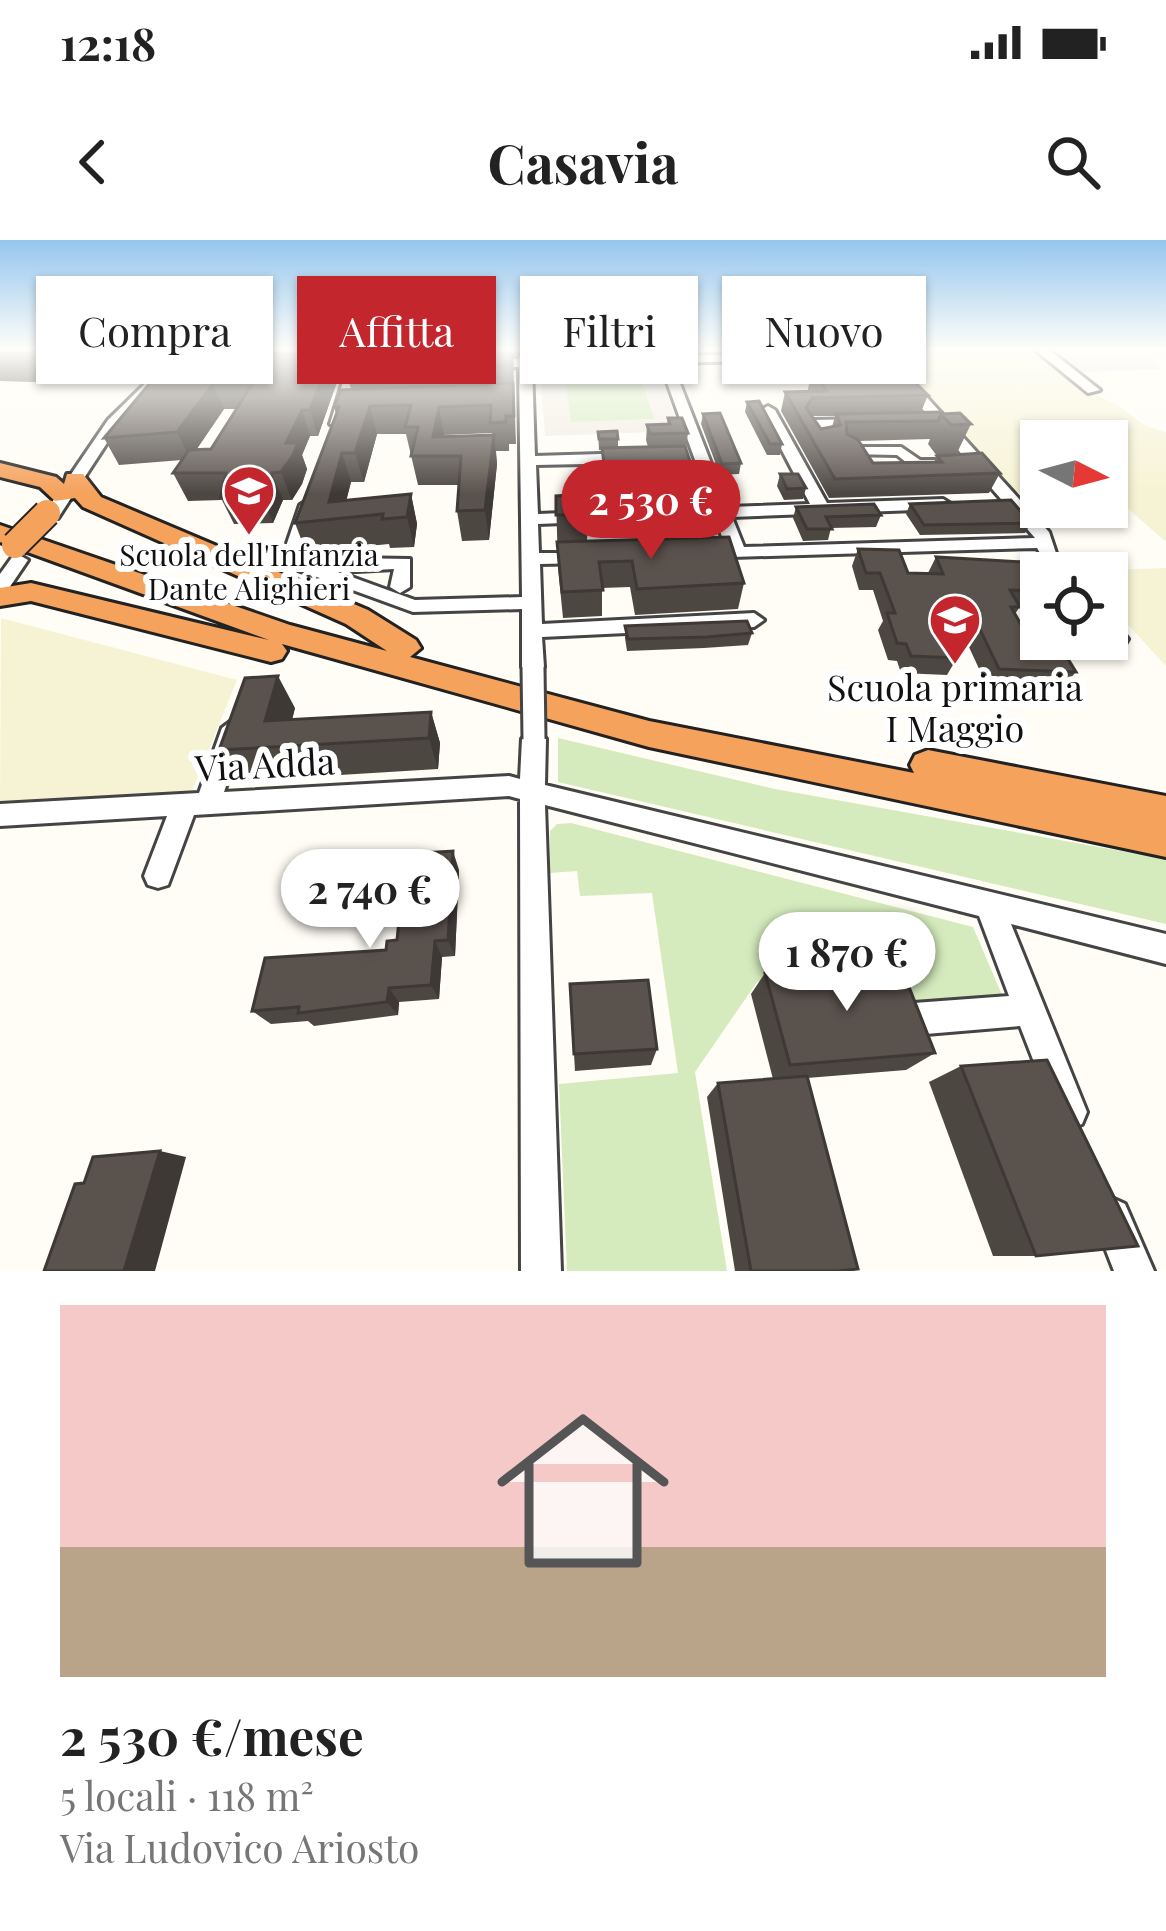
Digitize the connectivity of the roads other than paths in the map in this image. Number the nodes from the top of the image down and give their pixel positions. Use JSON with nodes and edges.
{"nodes":[{"id":1,"x":138,"y":397,"type":"edge"},
{"id":2,"x":345,"y":397,"type":"edge"},
{"id":3,"x":521,"y":397,"type":"edge"},
{"id":4,"x":679,"y":397,"type":"edge"},
{"id":5,"x":916,"y":397,"type":"edge"},
{"id":6,"x":368,"y":407,"type":"edge"},
{"id":7,"x":339,"y":409,"type":"junction"},
{"id":8,"x":768,"y":410,"type":"edge"},
{"id":9,"x":916,"y":422,"type":"edge"},
{"id":10,"x":940,"y":422,"type":"junction"},
{"id":11,"x":874,"y":423,"type":"edge"},
{"id":12,"x":332,"y":430,"type":"edge"},
{"id":13,"x":824,"y":442,"type":"edge"},
{"id":14,"x":702,"y":456,"type":"junction"},
{"id":15,"x":678,"y":457,"type":"edge"},
{"id":16,"x":654,"y":458,"type":"edge"},
{"id":17,"x":857,"y":459,"type":"edge"},
{"id":18,"x":527,"y":461,"type":"junction"},
{"id":19,"x":977,"y":464,"type":"junction"},
{"id":20,"x":0,"y":470,"type":"edge"},
{"id":21,"x":64,"y":493,"type":"junction"},
{"id":22,"x":311,"y":495,"type":"edge"},
{"id":23,"x":1011,"y":501,"type":"junction"},
{"id":24,"x":988,"y":502,"type":"edge"},
{"id":25,"x":964,"y":503,"type":"edge"},
{"id":26,"x":821,"y":508,"type":"junction"},
{"id":27,"x":722,"y":512,"type":"junction"},
{"id":28,"x":0,"y":513,"type":"edge"},
{"id":29,"x":529,"y":519,"type":"junction"},
{"id":30,"x":1042,"y":543,"type":"junction"},
{"id":31,"x":8,"y":552,"type":"edge"},
{"id":32,"x":1048,"y":552,"type":"edge"},
{"id":33,"x":736,"y":553,"type":"junction"},
{"id":34,"x":680,"y":555,"type":"edge"},
{"id":35,"x":611,"y":557,"type":"edge"},
{"id":36,"x":530,"y":559,"type":"junction"},
{"id":37,"x":322,"y":571,"type":"junction"},
{"id":38,"x":0,"y":587,"type":"edge"},
{"id":39,"x":400,"y":587,"type":"dead end"},
{"id":40,"x":0,"y":597,"type":"edge"},
{"id":41,"x":530,"y":603,"type":"junction"},
{"id":42,"x":754,"y":620,"type":"dead end"},
{"id":43,"x":532,"y":631,"type":"junction"},
{"id":44,"x":405,"y":647,"type":"junction"},
{"id":45,"x":242,"y":706,"type":"edge"},
{"id":46,"x":649,"y":734,"type":"junction"},
{"id":47,"x":533,"y":793,"type":"junction"},
{"id":48,"x":195,"y":806,"type":"junction"},
{"id":49,"x":1166,"y":812,"type":"edge"},
{"id":50,"x":0,"y":815,"type":"edge"},
{"id":51,"x":1166,"y":840,"type":"edge"},
{"id":52,"x":158,"y":876,"type":"dead end"},
{"id":53,"x":990,"y":908,"type":"junction"},
{"id":54,"x":1166,"y":949,"type":"edge"},
{"id":55,"x":1029,"y":1010,"type":"junction"},
{"id":56,"x":914,"y":1019,"type":"edge"},
{"id":57,"x":1082,"y":1140,"type":"edge"},
{"id":58,"x":1099,"y":1184,"type":"edge"},
{"id":59,"x":541,"y":1271,"type":"edge"},
{"id":60,"x":1134,"y":1271,"type":"edge"}],
"edges":[{"from":1,"to":21,"type":"street"},
{"from":2,"to":7,"type":"street"},
{"from":3,"to":18,"type":"street"},
{"from":4,"to":14,"type":"street"},
{"from":5,"to":10,"type":"street"},
{"from":6,"to":7,"type":"street"},
{"from":7,"to":12,"type":"street"},
{"from":8,"to":26,"type":"street"},
{"from":9,"to":10,"type":"street"},
{"from":10,"to":19,"type":"street"},
{"from":11,"to":13,"type":"street"},
{"from":14,"to":15,"type":"street"},
{"from":14,"to":27,"type":"street"},
{"from":16,"to":18,"type":"street"},
{"from":17,"to":19,"type":"street"},
{"from":18,"to":29,"type":"street"},
{"from":19,"to":23,"type":"street"},
{"from":20,"to":21,"type":"highway"},
{"from":21,"to":31,"type":"highway","bridge":true},
{"from":21,"to":44,"type":"highway"},
{"from":22,"to":37,"type":"street"},
{"from":23,"to":24,"type":"street"},
{"from":23,"to":30,"type":"street"},
{"from":25,"to":26,"type":"street"},
{"from":26,"to":27,"type":"street"},
{"from":27,"to":29,"type":"street"},
{"from":27,"to":33,"type":"street"},
{"from":28,"to":44,"type":"highway"},
{"from":29,"to":36,"type":"street"},
{"from":30,"to":32,"type":"street"},
{"from":30,"to":33,"type":"street"},
{"from":31,"to":38,"type":"street"},
{"from":31,"to":46,"type":"highway"},
{"from":33,"to":34,"type":"street"},
{"from":35,"to":36,"type":"street"},
{"from":36,"to":41,"type":"street"},
{"from":37,"to":39,"type":"street"},
{"from":37,"to":41,"type":"street"},
{"from":40,"to":46,"type":"highway"},
{"from":41,"to":43,"type":"street"},
{"from":42,"to":43,"type":"street"},
{"from":43,"to":47,"type":"street","bridge":true},
{"from":44,"to":49,"type":"highway"},
{"from":45,"to":48,"type":"street"},
{"from":46,"to":51,"type":"highway"},
{"from":47,"to":48,"type":"street","name":"Via Adda"},
{"from":47,"to":53,"type":"street","name":"Via Adda"},
{"from":47,"to":59,"type":"street"},
{"from":48,"to":50,"type":"street","name":"Via Adda"},
{"from":48,"to":52,"type":"street"},
{"from":53,"to":54,"type":"street","name":"Via Adda"},
{"from":53,"to":55,"type":"street"},
{"from":55,"to":56,"type":"street"},
{"from":55,"to":57,"type":"street"},
{"from":58,"to":60,"type":"street"}]}
